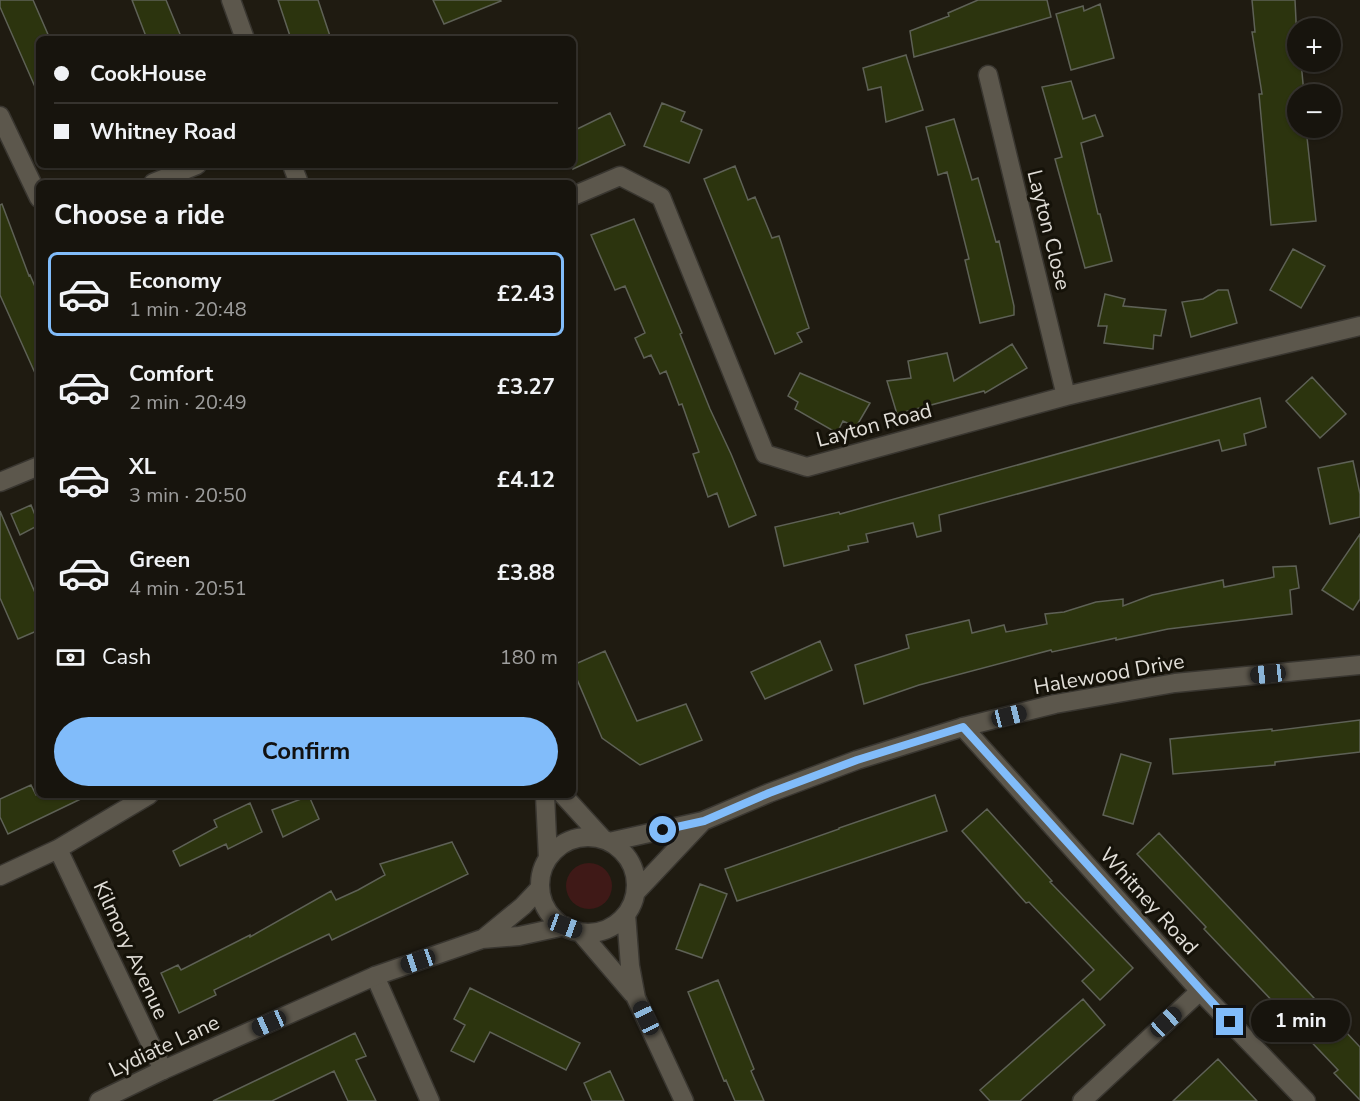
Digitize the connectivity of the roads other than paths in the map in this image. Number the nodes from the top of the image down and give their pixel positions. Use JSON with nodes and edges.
{"nodes":[{"id":1,"x":231,"y":0,"type":"edge"},
{"id":2,"x":245,"y":36,"type":"edge"},
{"id":3,"x":988,"y":75,"type":"dead end"},
{"id":4,"x":0,"y":116,"type":"edge"},
{"id":5,"x":190,"y":168,"type":"edge"},
{"id":6,"x":160,"y":180,"type":"edge"},
{"id":7,"x":36,"y":192,"type":"edge"},
{"id":8,"x":576,"y":195,"type":"edge"},
{"id":9,"x":1360,"y":326,"type":"edge"},
{"id":10,"x":1066,"y":396,"type":"junction"},
{"id":11,"x":36,"y":467,"type":"edge"},
{"id":12,"x":0,"y":482,"type":"edge"},
{"id":13,"x":1360,"y":665,"type":"edge"},
{"id":14,"x":963,"y":727,"type":"junction"},
{"id":15,"x":144,"y":798,"type":"edge"},
{"id":16,"x":545,"y":798,"type":"edge"},
{"id":17,"x":566,"y":798,"type":"edge"},
{"id":18,"x":704,"y":821,"type":"junction"},
{"id":19,"x":607,"y":841,"type":"junction"},
{"id":20,"x":58,"y":849,"type":"junction"},
{"id":21,"x":548,"y":858,"type":"junction"},
{"id":22,"x":0,"y":876,"type":"edge"},
{"id":23,"x":540,"y":888,"type":"junction"},
{"id":24,"x":636,"y":892,"type":"junction"},
{"id":25,"x":626,"y":914,"type":"junction"},
{"id":26,"x":572,"y":929,"type":"junction"},
{"id":27,"x":483,"y":939,"type":"junction"},
{"id":28,"x":375,"y":976,"type":"junction"},
{"id":29,"x":1200,"y":991,"type":"junction"},
{"id":30,"x":636,"y":998,"type":"junction"},
{"id":31,"x":163,"y":1070,"type":"junction"},
{"id":32,"x":99,"y":1101,"type":"edge"},
{"id":33,"x":429,"y":1101,"type":"edge"},
{"id":34,"x":684,"y":1101,"type":"edge"},
{"id":35,"x":1082,"y":1101,"type":"edge"},
{"id":36,"x":1305,"y":1101,"type":"edge"}],
"edges":[{"from":1,"to":2,"type":"street"},
{"from":3,"to":10,"type":"street","name":"Layton Close"},
{"from":4,"to":7,"type":"street"},
{"from":5,"to":6,"type":"street"},
{"from":8,"to":10,"type":"street","name":"Layton Road"},
{"from":9,"to":10,"type":"street","name":"Layton Road"},
{"from":11,"to":12,"type":"street"},
{"from":13,"to":14,"type":"street","name":"Halewood Drive"},
{"from":14,"to":18,"type":"street","name":"Halewood Drive"},
{"from":14,"to":29,"type":"street","name":"Whitney Road"},
{"from":15,"to":20,"type":"street"},
{"from":16,"to":21,"type":"street"},
{"from":17,"to":19,"type":"street"},
{"from":18,"to":19,"type":"street","name":"Halewood Drive"},
{"from":18,"to":24,"type":"street","name":"Halewood Drive"},
{"from":19,"to":21,"type":"street"},
{"from":19,"to":24,"type":"street"},
{"from":20,"to":22,"type":"street"},
{"from":20,"to":31,"type":"street","name":"Kilmory Avenue"},
{"from":21,"to":23,"type":"street"},
{"from":23,"to":26,"type":"street"},
{"from":23,"to":27,"type":"street","name":"Lydiate Lane"},
{"from":24,"to":25,"type":"street"},
{"from":25,"to":26,"type":"street"},
{"from":25,"to":30,"type":"street"},
{"from":26,"to":27,"type":"street","name":"Lydiate Lane"},
{"from":26,"to":30,"type":"street"},
{"from":27,"to":28,"type":"street","name":"Lydiate Lane"},
{"from":28,"to":31,"type":"street","name":"Lydiate Lane"},
{"from":28,"to":33,"type":"street"},
{"from":29,"to":35,"type":"street"},
{"from":29,"to":36,"type":"street","name":"Whitney Road"},
{"from":30,"to":34,"type":"street"},
{"from":31,"to":32,"type":"street","name":"Lydiate Lane"}]}
